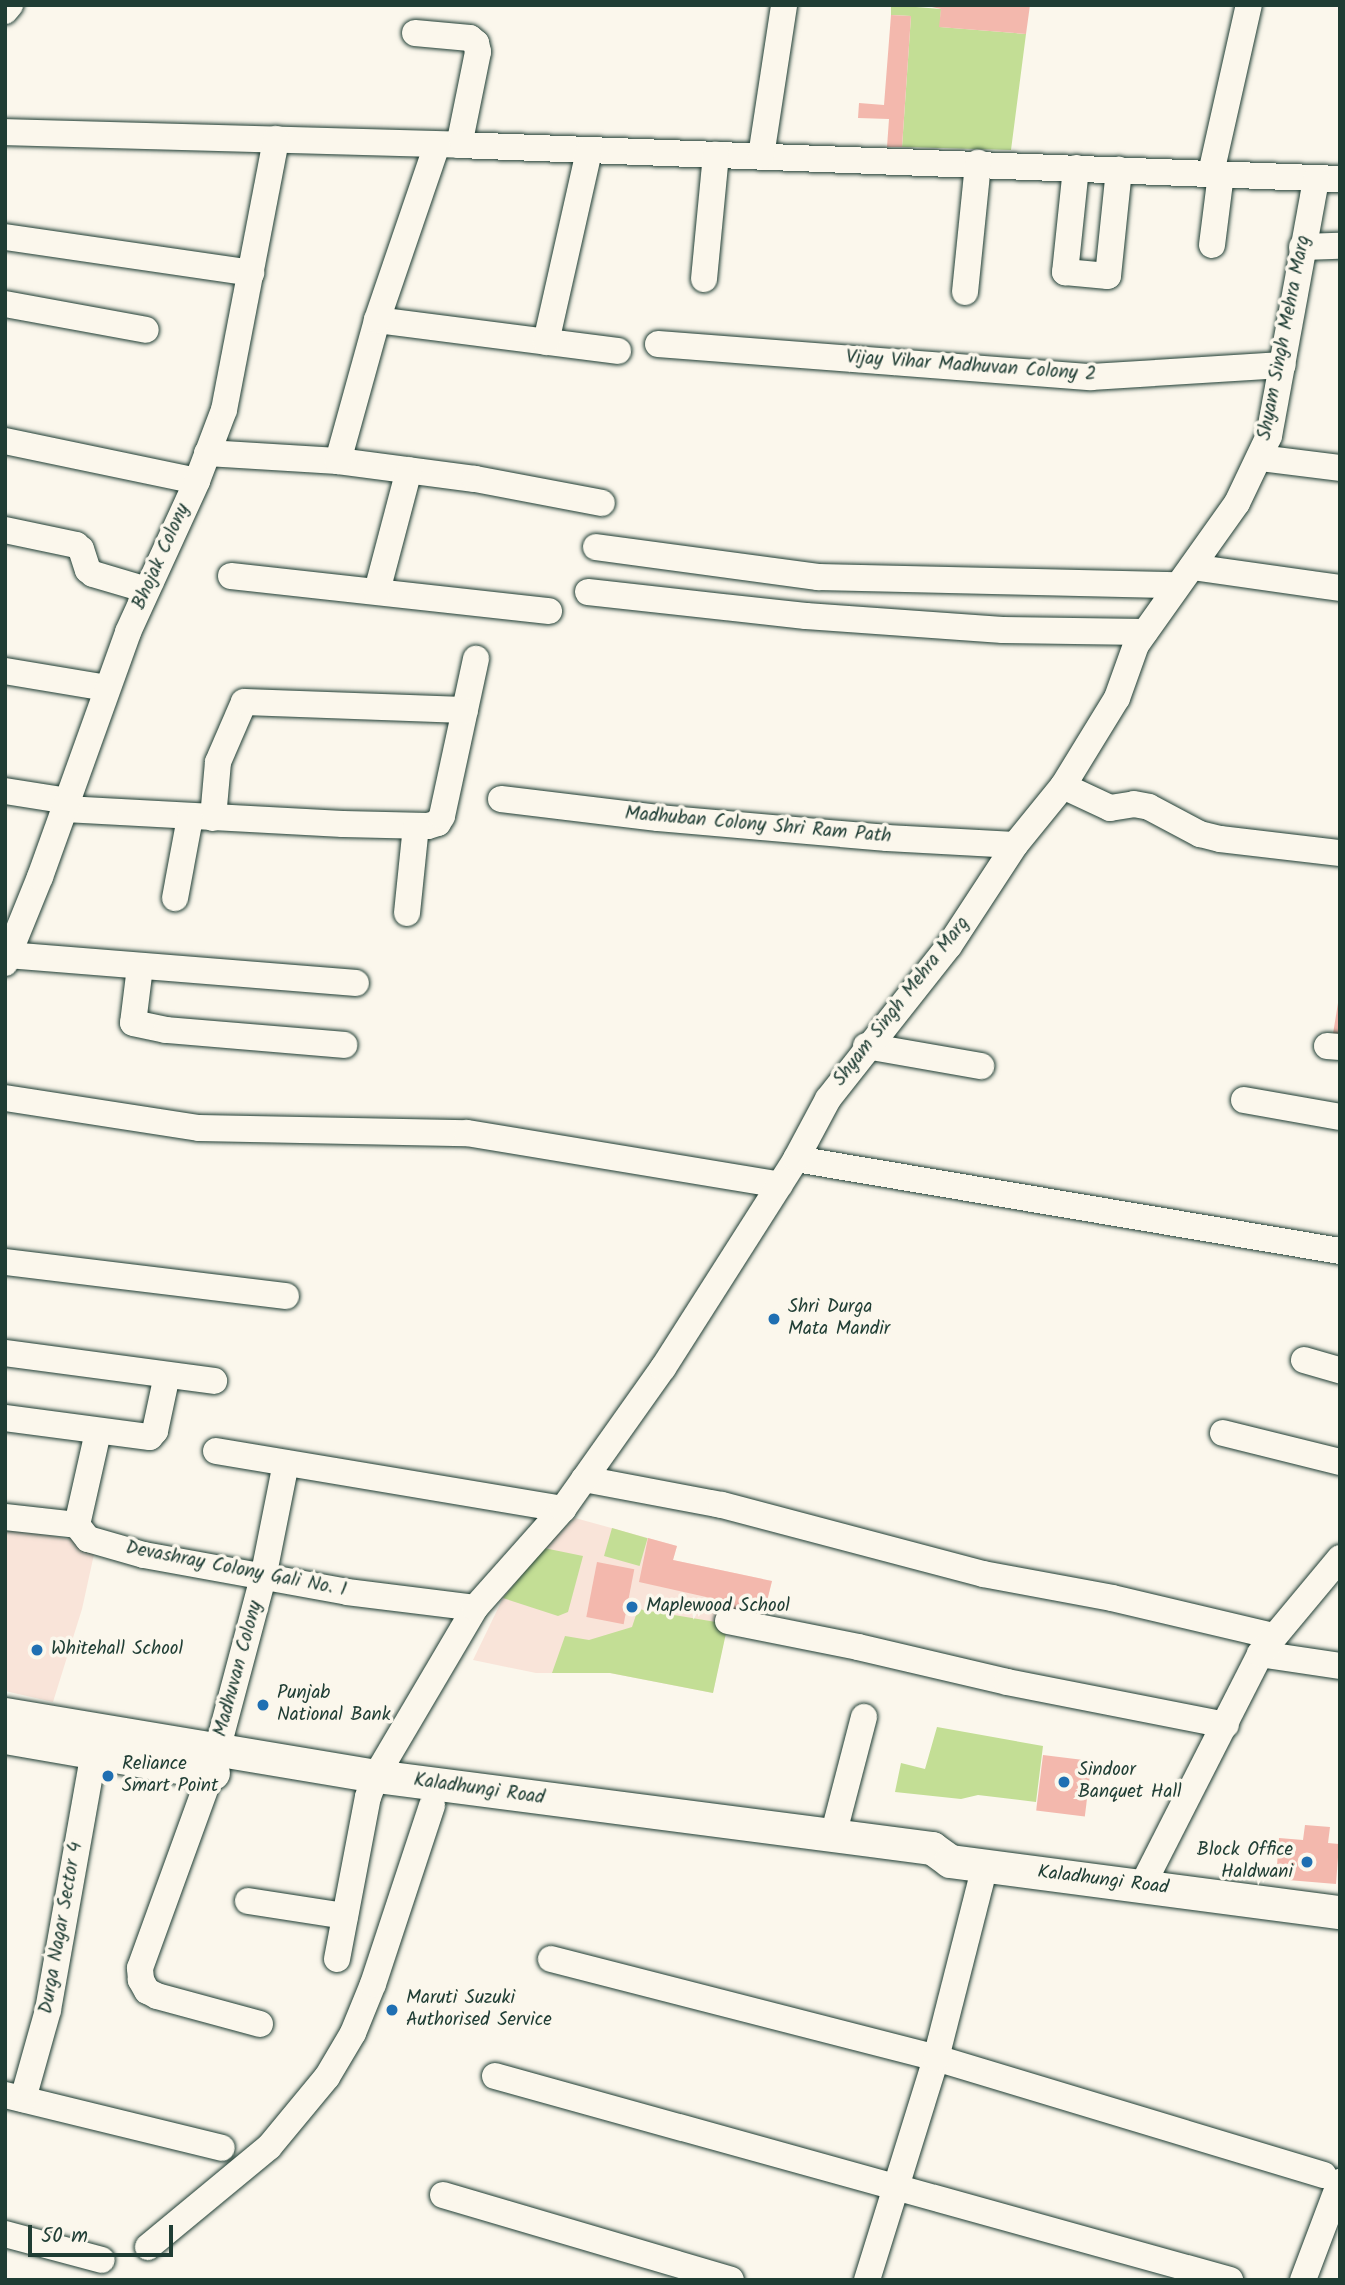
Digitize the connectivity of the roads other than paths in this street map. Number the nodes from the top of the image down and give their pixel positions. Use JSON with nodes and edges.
{"nodes":[{"id":1,"x":10,"y":5,"type":"edge"},
{"id":2,"x":784,"y":5,"type":"edge"},
{"id":3,"x":1249,"y":5,"type":"edge"},
{"id":4,"x":5,"y":10,"type":"edge"},
{"id":5,"x":415,"y":33,"type":"dead end"},
{"id":6,"x":5,"y":132,"type":"edge"},
{"id":7,"x":276,"y":139,"type":"junction"},
{"id":8,"x":448,"y":145,"type":"junction"},
{"id":9,"x":589,"y":151,"type":"junction"},
{"id":10,"x":716,"y":155,"type":"junction"},
{"id":11,"x":761,"y":156,"type":"junction"},
{"id":12,"x":978,"y":163,"type":"junction"},
{"id":13,"x":1076,"y":168,"type":"junction"},
{"id":14,"x":1119,"y":170,"type":"junction"},
{"id":15,"x":1216,"y":174,"type":"junction"},
{"id":16,"x":1328,"y":179,"type":"edge"},
{"id":17,"x":5,"y":237,"type":"edge"},
{"id":18,"x":1212,"y":245,"type":"dead end"},
{"id":19,"x":1340,"y":246,"type":"edge"},
{"id":20,"x":1302,"y":247,"type":"junction"},
{"id":21,"x":251,"y":273,"type":"junction"},
{"id":22,"x":704,"y":279,"type":"dead end"},
{"id":23,"x":965,"y":292,"type":"dead end"},
{"id":24,"x":5,"y":304,"type":"edge"},
{"id":25,"x":377,"y":320,"type":"junction"},
{"id":26,"x":146,"y":330,"type":"dead end"},
{"id":27,"x":546,"y":342,"type":"junction"},
{"id":28,"x":658,"y":344,"type":"dead end"},
{"id":29,"x":618,"y":351,"type":"dead end"},
{"id":30,"x":1283,"y":365,"type":"junction"},
{"id":31,"x":5,"y":441,"type":"edge"},
{"id":32,"x":207,"y":453,"type":"junction"},
{"id":33,"x":1260,"y":458,"type":"junction"},
{"id":34,"x":338,"y":461,"type":"junction"},
{"id":35,"x":1340,"y":468,"type":"edge"},
{"id":36,"x":409,"y":470,"type":"junction"},
{"id":37,"x":197,"y":481,"type":"junction"},
{"id":38,"x":602,"y":503,"type":"dead end"},
{"id":39,"x":5,"y":530,"type":"edge"},
{"id":40,"x":596,"y":547,"type":"dead end"},
{"id":41,"x":231,"y":576,"type":"dead end"},
{"id":42,"x":1185,"y":576,"type":"junction"},
{"id":43,"x":1340,"y":588,"type":"edge"},
{"id":44,"x":147,"y":590,"type":"junction"},
{"id":45,"x":377,"y":591,"type":"junction"},
{"id":46,"x":588,"y":592,"type":"dead end"},
{"id":47,"x":549,"y":611,"type":"dead end"},
{"id":48,"x":1145,"y":632,"type":"junction"},
{"id":49,"x":476,"y":659,"type":"dead end"},
{"id":50,"x":5,"y":671,"type":"edge"},
{"id":51,"x":107,"y":688,"type":"junction"},
{"id":52,"x":465,"y":710,"type":"junction"},
{"id":53,"x":1063,"y":786,"type":"junction"},
{"id":54,"x":5,"y":791,"type":"edge"},
{"id":55,"x":501,"y":799,"type":"dead end"},
{"id":56,"x":67,"y":805,"type":"junction"},
{"id":57,"x":201,"y":818,"type":"junction"},
{"id":58,"x":416,"y":826,"type":"junction"},
{"id":59,"x":1015,"y":845,"type":"junction"},
{"id":60,"x":1340,"y":853,"type":"edge"},
{"id":61,"x":175,"y":898,"type":"dead end"},
{"id":62,"x":407,"y":913,"type":"dead end"},
{"id":63,"x":11,"y":928,"type":"edge"},
{"id":64,"x":6,"y":959,"type":"edge"},
{"id":65,"x":140,"y":967,"type":"junction"},
{"id":66,"x":356,"y":983,"type":"dead end"},
{"id":67,"x":344,"y":1045,"type":"dead end"},
{"id":68,"x":866,"y":1046,"type":"junction"},
{"id":69,"x":981,"y":1066,"type":"dead end"},
{"id":70,"x":5,"y":1098,"type":"edge"},
{"id":71,"x":1244,"y":1100,"type":"dead end"},
{"id":72,"x":1340,"y":1116,"type":"edge"},
{"id":73,"x":796,"y":1158,"type":"junction"},
{"id":74,"x":780,"y":1185,"type":"junction"},
{"id":75,"x":1340,"y":1251,"type":"edge"},
{"id":76,"x":5,"y":1262,"type":"edge"},
{"id":77,"x":286,"y":1296,"type":"dead end"},
{"id":78,"x":5,"y":1353,"type":"edge"},
{"id":79,"x":1304,"y":1360,"type":"dead end"},
{"id":80,"x":1340,"y":1370,"type":"edge"},
{"id":81,"x":167,"y":1376,"type":"junction"},
{"id":82,"x":214,"y":1381,"type":"dead end"},
{"id":83,"x":5,"y":1418,"type":"edge"},
{"id":84,"x":98,"y":1432,"type":"junction"},
{"id":85,"x":1223,"y":1433,"type":"dead end"},
{"id":86,"x":216,"y":1451,"type":"dead end"},
{"id":87,"x":1340,"y":1462,"type":"edge"},
{"id":88,"x":286,"y":1463,"type":"junction"},
{"id":89,"x":584,"y":1479,"type":"junction"},
{"id":90,"x":563,"y":1509,"type":"junction"},
{"id":91,"x":5,"y":1517,"type":"edge"},
{"id":92,"x":77,"y":1525,"type":"junction"},
{"id":93,"x":1340,"y":1558,"type":"edge"},
{"id":94,"x":264,"y":1578,"type":"junction"},
{"id":95,"x":475,"y":1608,"type":"junction"},
{"id":96,"x":728,"y":1621,"type":"dead end"},
{"id":97,"x":1267,"y":1645,"type":"junction"},
{"id":98,"x":1340,"y":1666,"type":"edge"},
{"id":99,"x":5,"y":1714,"type":"edge"},
{"id":100,"x":864,"y":1717,"type":"dead end"},
{"id":101,"x":1226,"y":1725,"type":"junction"},
{"id":102,"x":5,"y":1737,"type":"edge"},
{"id":103,"x":96,"y":1742,"type":"junction"},
{"id":104,"x":214,"y":1762,"type":"junction"},
{"id":105,"x":372,"y":1787,"type":"junction"},
{"id":106,"x":432,"y":1806,"type":"junction"},
{"id":107,"x":601,"y":1817,"type":"junction"},
{"id":108,"x":833,"y":1836,"type":"junction"},
{"id":109,"x":950,"y":1861,"type":"junction"},
{"id":110,"x":985,"y":1866,"type":"junction"},
{"id":111,"x":1142,"y":1886,"type":"junction"},
{"id":112,"x":248,"y":1901,"type":"dead end"},
{"id":113,"x":1340,"y":1912,"type":"edge"},
{"id":114,"x":345,"y":1916,"type":"junction"},
{"id":115,"x":337,"y":1959,"type":"dead end"},
{"id":116,"x":551,"y":1959,"type":"dead end"},
{"id":117,"x":260,"y":2024,"type":"dead end"},
{"id":118,"x":936,"y":2058,"type":"junction"},
{"id":119,"x":495,"y":2076,"type":"dead end"},
{"id":120,"x":14,"y":2097,"type":"edge"},
{"id":121,"x":222,"y":2148,"type":"dead end"},
{"id":122,"x":1332,"y":2178,"type":"edge"},
{"id":123,"x":896,"y":2189,"type":"junction"},
{"id":124,"x":443,"y":2196,"type":"dead end"},
{"id":125,"x":5,"y":2234,"type":"edge"},
{"id":126,"x":148,"y":2247,"type":"dead end"},
{"id":127,"x":102,"y":2260,"type":"dead end"},
{"id":128,"x":732,"y":2280,"type":"edge"},
{"id":129,"x":867,"y":2280,"type":"edge"},
{"id":130,"x":1230,"y":2280,"type":"edge"},
{"id":131,"x":1303,"y":2280,"type":"edge"}],
"edges":[{"from":1,"to":4,"type":"street"},
{"from":2,"to":11,"type":"street"},
{"from":3,"to":15,"type":"street"},
{"from":5,"to":8,"type":"street"},
{"from":6,"to":7,"type":"street"},
{"from":7,"to":8,"type":"street"},
{"from":7,"to":21,"type":"street","name":"Bhojak Colony"},
{"from":8,"to":9,"type":"street"},
{"from":8,"to":25,"type":"street"},
{"from":9,"to":10,"type":"street"},
{"from":9,"to":27,"type":"street"},
{"from":10,"to":11,"type":"street"},
{"from":10,"to":22,"type":"street"},
{"from":11,"to":12,"type":"street"},
{"from":12,"to":13,"type":"street"},
{"from":12,"to":23,"type":"street"},
{"from":13,"to":14,"type":"street"},
{"from":13,"to":14,"type":"street"},
{"from":14,"to":15,"type":"street"},
{"from":15,"to":16,"type":"street"},
{"from":15,"to":18,"type":"street"},
{"from":16,"to":20,"type":"street","name":"Shyam Singh Mehra Marg"},
{"from":17,"to":21,"type":"street"},
{"from":19,"to":20,"type":"street"},
{"from":20,"to":30,"type":"street","name":"Shyam Singh Mehra Marg"},
{"from":21,"to":32,"type":"street","name":"Bhojak Colony"},
{"from":24,"to":26,"type":"street"},
{"from":25,"to":27,"type":"street"},
{"from":25,"to":34,"type":"street"},
{"from":27,"to":29,"type":"street"},
{"from":28,"to":30,"type":"street","name":"Vijay Vihar Madhuvan Colony 2"},
{"from":30,"to":33,"type":"street","name":"Shyam Singh Mehra Marg"},
{"from":31,"to":37,"type":"street"},
{"from":32,"to":34,"type":"street"},
{"from":32,"to":37,"type":"street","name":"Bhojak Colony"},
{"from":33,"to":35,"type":"street"},
{"from":33,"to":42,"type":"street","name":"Shyam Singh Mehra Marg"},
{"from":34,"to":36,"type":"street"},
{"from":36,"to":38,"type":"street"},
{"from":36,"to":45,"type":"street"},
{"from":37,"to":44,"type":"street","name":"Bhojak Colony"},
{"from":39,"to":44,"type":"street"},
{"from":40,"to":42,"type":"street"},
{"from":41,"to":45,"type":"street"},
{"from":42,"to":43,"type":"street"},
{"from":42,"to":48,"type":"street","name":"Shyam Singh Mehra Marg"},
{"from":44,"to":51,"type":"street","name":"Bhojak Colony"},
{"from":45,"to":47,"type":"street"},
{"from":46,"to":48,"type":"street"},
{"from":48,"to":53,"type":"street","name":"Shyam Singh Mehra Marg"},
{"from":49,"to":52,"type":"street"},
{"from":50,"to":51,"type":"street"},
{"from":51,"to":56,"type":"street","name":"Bhojak Colony"},
{"from":52,"to":57,"type":"street"},
{"from":52,"to":58,"type":"street"},
{"from":53,"to":59,"type":"street","name":"Shyam Singh Mehra Marg"},
{"from":53,"to":60,"type":"street"},
{"from":54,"to":56,"type":"street"},
{"from":55,"to":59,"type":"street","name":"Madhuban Colony Shri Ram Path"},
{"from":56,"to":57,"type":"street"},
{"from":56,"to":63,"type":"street","name":"Bhojak Colony"},
{"from":57,"to":58,"type":"street"},
{"from":57,"to":61,"type":"street"},
{"from":58,"to":62,"type":"street"},
{"from":59,"to":68,"type":"street","name":"Shyam Singh Mehra Marg"},
{"from":63,"to":64,"type":"street","name":"Bhojak Colony"},
{"from":64,"to":65,"type":"street"},
{"from":65,"to":66,"type":"street"},
{"from":65,"to":67,"type":"street"},
{"from":68,"to":69,"type":"street"},
{"from":68,"to":73,"type":"street","name":"Shyam Singh Mehra Marg"},
{"from":70,"to":74,"type":"street"},
{"from":71,"to":72,"type":"street"},
{"from":73,"to":74,"type":"street","name":"Shyam Singh Mehra Marg"},
{"from":73,"to":75,"type":"street"},
{"from":74,"to":89,"type":"street","name":"Shyam Singh Mehra Marg"},
{"from":76,"to":77,"type":"street"},
{"from":78,"to":81,"type":"street"},
{"from":79,"to":80,"type":"street"},
{"from":81,"to":82,"type":"street"},
{"from":81,"to":84,"type":"street"},
{"from":83,"to":84,"type":"street"},
{"from":84,"to":92,"type":"street"},
{"from":85,"to":87,"type":"street"},
{"from":86,"to":88,"type":"street"},
{"from":88,"to":90,"type":"street"},
{"from":88,"to":94,"type":"street","name":"Madhuvan Colony"},
{"from":89,"to":90,"type":"street","name":"Shyam Singh Mehra Marg"},
{"from":89,"to":97,"type":"street"},
{"from":90,"to":95,"type":"street","name":"Shyam Singh Mehra Marg"},
{"from":91,"to":92,"type":"street","name":"Devashray Colony Gali No. 1"},
{"from":92,"to":94,"type":"street","name":"Devashray Colony Gali No. 1"},
{"from":93,"to":97,"type":"street"},
{"from":94,"to":95,"type":"street","name":"Devashray Colony Gali No. 1"},
{"from":94,"to":104,"type":"street","name":"Madhuvan Colony"},
{"from":95,"to":105,"type":"street","name":"Shyam Singh Mehra Marg"},
{"from":96,"to":101,"type":"street"},
{"from":97,"to":98,"type":"street"},
{"from":97,"to":101,"type":"street"},
{"from":99,"to":103,"type":"main road","name":"Kaladhungi Road"},
{"from":100,"to":108,"type":"street"},
{"from":101,"to":111,"type":"street"},
{"from":102,"to":103,"type":"main road","name":"Kaladhungi Road"},
{"from":103,"to":104,"type":"main road","name":"Kaladhungi Road"},
{"from":103,"to":120,"type":"street","name":"Durga Nagar Sector 4"},
{"from":104,"to":105,"type":"main road","name":"Kaladhungi Road"},
{"from":104,"to":117,"type":"street","name":"Madhuvan Colony"},
{"from":105,"to":106,"type":"main road","name":"Kaladhungi Road"},
{"from":105,"to":107,"type":"main road","name":"Kaladhungi Road"},
{"from":105,"to":114,"type":"street","name":"Shyam Singh Mehra Marg"},
{"from":106,"to":107,"type":"main road","name":"Kaladhungi Road"},
{"from":106,"to":126,"type":"street"},
{"from":107,"to":108,"type":"main road","name":"Kaladhungi Road"},
{"from":107,"to":109,"type":"main road","name":"Kaladhungi Road"},
{"from":108,"to":109,"type":"main road","name":"Kaladhungi Road"},
{"from":109,"to":110,"type":"main road","name":"Kaladhungi Road"},
{"from":110,"to":111,"type":"main road","name":"Kaladhungi Road"},
{"from":110,"to":118,"type":"street"},
{"from":111,"to":113,"type":"main road","name":"Kaladhungi Road"},
{"from":112,"to":114,"type":"street"},
{"from":114,"to":115,"type":"street","name":"Shyam Singh Mehra Marg"},
{"from":116,"to":118,"type":"street"},
{"from":118,"to":122,"type":"street"},
{"from":118,"to":123,"type":"street"},
{"from":119,"to":123,"type":"street"},
{"from":120,"to":121,"type":"street"},
{"from":122,"to":131,"type":"street"},
{"from":123,"to":129,"type":"street"},
{"from":123,"to":130,"type":"street"},
{"from":124,"to":128,"type":"street"},
{"from":125,"to":127,"type":"street"}]}
